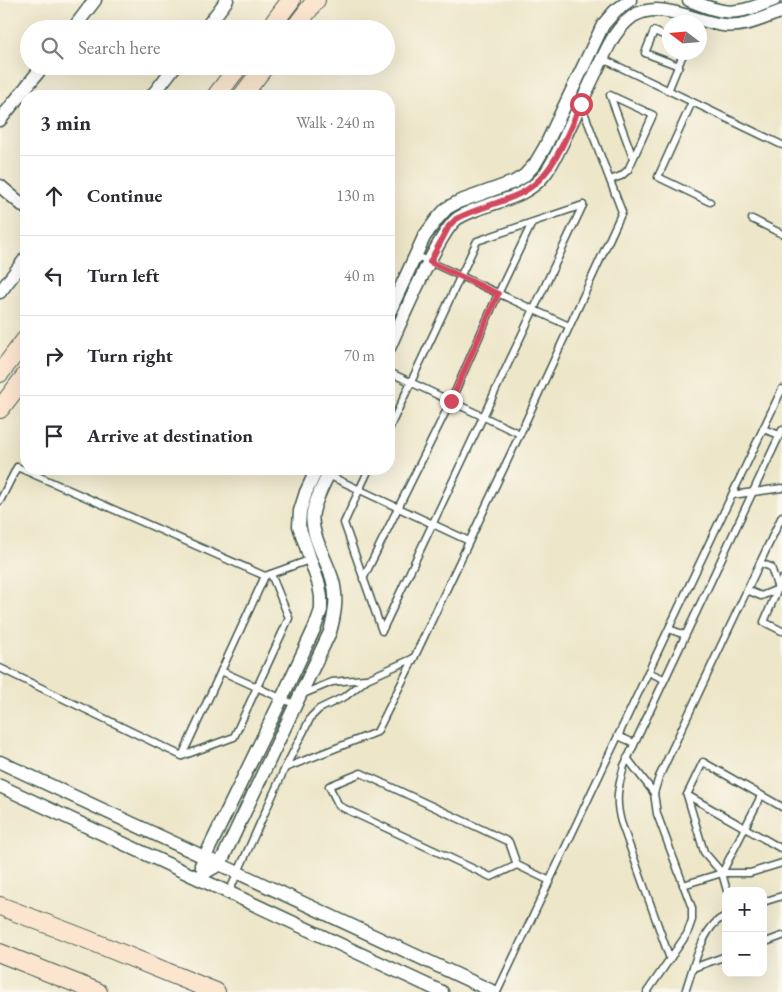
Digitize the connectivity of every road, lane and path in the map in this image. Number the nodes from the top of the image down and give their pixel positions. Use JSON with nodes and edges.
{"nodes":[{"id":1,"x":95,"y":0,"type":"edge"},
{"id":2,"x":227,"y":0,"type":"edge"},
{"id":3,"x":291,"y":0,"type":"edge"},
{"id":4,"x":316,"y":0,"type":"edge"},
{"id":5,"x":630,"y":0,"type":"edge"},
{"id":6,"x":689,"y":0,"type":"edge"},
{"id":7,"x":774,"y":0,"type":"edge"},
{"id":8,"x":782,"y":11,"type":"edge"},
{"id":9,"x":79,"y":20,"type":"edge"},
{"id":10,"x":212,"y":20,"type":"edge"},
{"id":11,"x":276,"y":20,"type":"edge"},
{"id":12,"x":301,"y":20,"type":"edge"},
{"id":13,"x":662,"y":35,"type":"edge"},
{"id":14,"x":589,"y":53,"type":"junction"},
{"id":15,"x":602,"y":59,"type":"junction"},
{"id":16,"x":662,"y":60,"type":"edge"},
{"id":17,"x":663,"y":60,"type":"edge"},
{"id":18,"x":681,"y":60,"type":"edge"},
{"id":19,"x":679,"y":66,"type":"junction"},
{"id":20,"x":37,"y":75,"type":"edge"},
{"id":21,"x":169,"y":75,"type":"edge"},
{"id":22,"x":233,"y":75,"type":"edge"},
{"id":23,"x":258,"y":75,"type":"edge"},
{"id":24,"x":28,"y":90,"type":"edge"},
{"id":25,"x":157,"y":90,"type":"edge"},
{"id":26,"x":221,"y":90,"type":"edge"},
{"id":27,"x":247,"y":90,"type":"edge"},
{"id":28,"x":668,"y":91,"type":"junction"},
{"id":29,"x":20,"y":100,"type":"edge"},
{"id":30,"x":692,"y":102,"type":"junction"},
{"id":31,"x":581,"y":104,"type":"junction"},
{"id":32,"x":0,"y":120,"type":"edge"},
{"id":33,"x":782,"y":146,"type":"edge"},
{"id":34,"x":633,"y":158,"type":"junction"},
{"id":35,"x":610,"y":180,"type":"junction"},
{"id":36,"x":0,"y":186,"type":"edge"},
{"id":37,"x":710,"y":202,"type":"dead end"},
{"id":38,"x":20,"y":203,"type":"edge"},
{"id":39,"x":752,"y":219,"type":"dead end"},
{"id":40,"x":532,"y":223,"type":"junction"},
{"id":41,"x":781,"y":231,"type":"edge"},
{"id":42,"x":416,"y":255,"type":"junction"},
{"id":43,"x":430,"y":262,"type":"junction"},
{"id":44,"x":20,"y":266,"type":"edge"},
{"id":45,"x":460,"y":276,"type":"junction"},
{"id":46,"x":0,"y":292,"type":"edge"},
{"id":47,"x":498,"y":294,"type":"junction"},
{"id":48,"x":395,"y":300,"type":"edge"},
{"id":49,"x":534,"y":310,"type":"junction"},
{"id":50,"x":569,"y":326,"type":"junction"},
{"id":51,"x":395,"y":335,"type":"edge"},
{"id":52,"x":20,"y":347,"type":"edge"},
{"id":53,"x":0,"y":373,"type":"edge"},
{"id":54,"x":395,"y":375,"type":"edge"},
{"id":55,"x":20,"y":383,"type":"edge"},
{"id":56,"x":412,"y":383,"type":"junction"},
{"id":57,"x":782,"y":389,"type":"edge"},
{"id":58,"x":451,"y":401,"type":"junction"},
{"id":59,"x":0,"y":409,"type":"edge"},
{"id":60,"x":483,"y":416,"type":"junction"},
{"id":61,"x":395,"y":417,"type":"edge"},
{"id":62,"x":763,"y":429,"type":"junction"},
{"id":63,"x":781,"y":432,"type":"edge"},
{"id":64,"x":520,"y":434,"type":"junction"},
{"id":65,"x":20,"y":468,"type":"edge"},
{"id":66,"x":36,"y":475,"type":"edge"},
{"id":67,"x":314,"y":475,"type":"edge"},
{"id":68,"x":328,"y":475,"type":"edge"},
{"id":69,"x":335,"y":475,"type":"edge"},
{"id":70,"x":367,"y":475,"type":"edge"},
{"id":71,"x":782,"y":488,"type":"edge"},
{"id":72,"x":359,"y":490,"type":"junction"},
{"id":73,"x":753,"y":492,"type":"junction"},
{"id":74,"x":732,"y":495,"type":"junction"},
{"id":75,"x":0,"y":501,"type":"edge"},
{"id":76,"x":399,"y":508,"type":"junction"},
{"id":77,"x":782,"y":516,"type":"edge"},
{"id":78,"x":432,"y":524,"type":"junction"},
{"id":79,"x":469,"y":541,"type":"junction"},
{"id":80,"x":323,"y":555,"type":"junction"},
{"id":81,"x":310,"y":559,"type":"junction"},
{"id":82,"x":760,"y":563,"type":"junction"},
{"id":83,"x":268,"y":575,"type":"junction"},
{"id":84,"x":363,"y":579,"type":"junction"},
{"id":85,"x":782,"y":579,"type":"edge"},
{"id":86,"x":747,"y":590,"type":"junction"},
{"id":87,"x":780,"y":590,"type":"edge"},
{"id":88,"x":669,"y":629,"type":"junction"},
{"id":89,"x":782,"y":631,"type":"edge"},
{"id":90,"x":685,"y":635,"type":"junction"},
{"id":91,"x":414,"y":658,"type":"junction"},
{"id":92,"x":0,"y":668,"type":"edge"},
{"id":93,"x":221,"y":671,"type":"junction"},
{"id":94,"x":648,"y":672,"type":"junction"},
{"id":95,"x":367,"y":679,"type":"junction"},
{"id":96,"x":664,"y":679,"type":"junction"},
{"id":97,"x":257,"y":687,"type":"junction"},
{"id":98,"x":282,"y":698,"type":"junction"},
{"id":99,"x":298,"y":700,"type":"junction"},
{"id":100,"x":618,"y":736,"type":"junction"},
{"id":101,"x":634,"y":743,"type":"junction"},
{"id":102,"x":182,"y":756,"type":"junction"},
{"id":103,"x":627,"y":758,"type":"junction"},
{"id":104,"x":0,"y":762,"type":"edge"},
{"id":105,"x":285,"y":768,"type":"junction"},
{"id":106,"x":0,"y":786,"type":"edge"},
{"id":107,"x":654,"y":794,"type":"junction"},
{"id":108,"x":687,"y":795,"type":"junction"},
{"id":109,"x":761,"y":796,"type":"junction"},
{"id":110,"x":782,"y":807,"type":"edge"},
{"id":111,"x":745,"y":828,"type":"junction"},
{"id":112,"x":782,"y":849,"type":"edge"},
{"id":113,"x":204,"y":858,"type":"junction"},
{"id":114,"x":782,"y":862,"type":"edge"},
{"id":115,"x":220,"y":864,"type":"junction"},
{"id":116,"x":517,"y":865,"type":"junction"},
{"id":117,"x":237,"y":873,"type":"junction"},
{"id":118,"x":722,"y":873,"type":"junction"},
{"id":119,"x":197,"y":877,"type":"junction"},
{"id":120,"x":550,"y":880,"type":"junction"},
{"id":121,"x":683,"y":885,"type":"junction"},
{"id":122,"x":726,"y":887,"type":"edge"},
{"id":123,"x":229,"y":892,"type":"junction"},
{"id":124,"x":782,"y":896,"type":"edge"},
{"id":125,"x":767,"y":901,"type":"edge"},
{"id":126,"x":0,"y":906,"type":"edge"},
{"id":127,"x":722,"y":918,"type":"edge"},
{"id":128,"x":782,"y":936,"type":"edge"},
{"id":129,"x":767,"y":941,"type":"edge"},
{"id":130,"x":0,"y":953,"type":"edge"},
{"id":131,"x":670,"y":958,"type":"junction"},
{"id":132,"x":722,"y":958,"type":"edge"},
{"id":133,"x":694,"y":968,"type":"junction"},
{"id":134,"x":98,"y":992,"type":"edge"},
{"id":135,"x":216,"y":992,"type":"edge"},
{"id":136,"x":442,"y":992,"type":"edge"},
{"id":137,"x":496,"y":992,"type":"edge"},
{"id":138,"x":647,"y":992,"type":"edge"},
{"id":139,"x":685,"y":992,"type":"edge"}],
"edges":[{"from":1,"to":9,"type":"street"},
{"from":2,"to":10,"type":"street"},
{"from":3,"to":11,"type":"street"},
{"from":4,"to":12,"type":"street"},
{"from":5,"to":14,"type":"street"},
{"from":6,"to":7,"type":"street"},
{"from":8,"to":15,"type":"street"},
{"from":13,"to":16,"type":"lane"},
{"from":14,"to":15,"type":"lane"},
{"from":14,"to":42,"type":"street"},
{"from":15,"to":28,"type":"lane"},
{"from":15,"to":31,"type":"street"},
{"from":17,"to":19,"type":"lane"},
{"from":18,"to":19,"type":"lane"},
{"from":19,"to":28,"type":"lane"},
{"from":20,"to":24,"type":"street"},
{"from":21,"to":25,"type":"street"},
{"from":22,"to":26,"type":"street"},
{"from":23,"to":27,"type":"street"},
{"from":28,"to":30,"type":"lane"},
{"from":29,"to":32,"type":"street"},
{"from":30,"to":33,"type":"lane"},
{"from":30,"to":37,"type":"lane"},
{"from":31,"to":35,"type":"lane"},
{"from":31,"to":43,"type":"street"},
{"from":34,"to":34,"type":"lane"},
{"from":34,"to":35,"type":"lane"},
{"from":35,"to":50,"type":"lane"},
{"from":36,"to":38,"type":"street"},
{"from":39,"to":41,"type":"lane"},
{"from":40,"to":45,"type":"lane"},
{"from":40,"to":47,"type":"lane"},
{"from":40,"to":49,"type":"lane"},
{"from":42,"to":43,"type":"lane"},
{"from":42,"to":48,"type":"street"},
{"from":43,"to":45,"type":"lane"},
{"from":43,"to":51,"type":"street"},
{"from":44,"to":46,"type":"street"},
{"from":45,"to":47,"type":"lane"},
{"from":45,"to":56,"type":"lane"},
{"from":47,"to":49,"type":"lane"},
{"from":47,"to":58,"type":"lane"},
{"from":49,"to":50,"type":"lane"},
{"from":49,"to":60,"type":"lane"},
{"from":50,"to":64,"type":"lane"},
{"from":52,"to":53,"type":"street"},
{"from":54,"to":56,"type":"lane"},
{"from":55,"to":59,"type":"street"},
{"from":56,"to":58,"type":"lane"},
{"from":56,"to":61,"type":"lane"},
{"from":57,"to":62,"type":"lane"},
{"from":58,"to":60,"type":"lane"},
{"from":58,"to":76,"type":"lane"},
{"from":60,"to":64,"type":"lane"},
{"from":60,"to":78,"type":"lane"},
{"from":62,"to":63,"type":"lane"},
{"from":62,"to":74,"type":"lane"},
{"from":63,"to":73,"type":"lane"},
{"from":64,"to":79,"type":"lane"},
{"from":65,"to":75,"type":"lane"},
{"from":66,"to":83,"type":"lane"},
{"from":67,"to":81,"type":"street"},
{"from":68,"to":80,"type":"street"},
{"from":69,"to":72,"type":"lane"},
{"from":70,"to":72,"type":"lane"},
{"from":71,"to":73,"type":"lane"},
{"from":72,"to":76,"type":"lane"},
{"from":72,"to":84,"type":"lane"},
{"from":73,"to":74,"type":"lane"},
{"from":73,"to":90,"type":"lane"},
{"from":74,"to":88,"type":"lane"},
{"from":76,"to":78,"type":"lane"},
{"from":76,"to":84,"type":"lane"},
{"from":77,"to":82,"type":"lane"},
{"from":78,"to":79,"type":"lane"},
{"from":78,"to":84,"type":"lane"},
{"from":79,"to":91,"type":"lane"},
{"from":80,"to":81,"type":"lane"},
{"from":80,"to":99,"type":"street"},
{"from":81,"to":83,"type":"lane"},
{"from":81,"to":98,"type":"street"},
{"from":82,"to":86,"type":"lane"},
{"from":82,"to":87,"type":"lane"},
{"from":83,"to":93,"type":"lane"},
{"from":83,"to":97,"type":"lane"},
{"from":85,"to":87,"type":"lane"},
{"from":86,"to":87,"type":"lane"},
{"from":86,"to":107,"type":"lane"},
{"from":87,"to":89,"type":"lane"},
{"from":88,"to":90,"type":"lane"},
{"from":88,"to":94,"type":"lane"},
{"from":90,"to":96,"type":"lane"},
{"from":91,"to":95,"type":"lane"},
{"from":91,"to":105,"type":"lane"},
{"from":92,"to":102,"type":"lane"},
{"from":93,"to":97,"type":"lane"},
{"from":93,"to":102,"type":"lane"},
{"from":94,"to":96,"type":"lane"},
{"from":94,"to":100,"type":"lane"},
{"from":95,"to":99,"type":"lane"},
{"from":95,"to":105,"type":"lane"},
{"from":96,"to":101,"type":"lane"},
{"from":97,"to":98,"type":"lane"},
{"from":97,"to":102,"type":"lane"},
{"from":98,"to":99,"type":"lane"},
{"from":98,"to":113,"type":"street"},
{"from":99,"to":115,"type":"street"},
{"from":100,"to":101,"type":"lane"},
{"from":100,"to":120,"type":"lane"},
{"from":101,"to":103,"type":"lane"},
{"from":103,"to":107,"type":"lane"},
{"from":103,"to":131,"type":"lane"},
{"from":104,"to":113,"type":"street"},
{"from":105,"to":117,"type":"lane"},
{"from":106,"to":119,"type":"street"},
{"from":107,"to":121,"type":"lane"},
{"from":108,"to":109,"type":"lane"},
{"from":108,"to":111,"type":"lane"},
{"from":108,"to":118,"type":"lane"},
{"from":109,"to":110,"type":"lane"},
{"from":109,"to":111,"type":"lane"},
{"from":111,"to":112,"type":"lane"},
{"from":111,"to":118,"type":"lane"},
{"from":113,"to":115,"type":"street"},
{"from":113,"to":119,"type":"street"},
{"from":114,"to":118,"type":"lane"},
{"from":115,"to":117,"type":"street"},
{"from":115,"to":119,"type":"street"},
{"from":116,"to":116,"type":"lane"},
{"from":116,"to":120,"type":"lane"},
{"from":117,"to":123,"type":"lane"},
{"from":117,"to":137,"type":"street"},
{"from":118,"to":121,"type":"lane"},
{"from":118,"to":122,"type":"lane"},
{"from":119,"to":123,"type":"street"},
{"from":120,"to":137,"type":"lane"},
{"from":121,"to":131,"type":"lane"},
{"from":123,"to":136,"type":"street"},
{"from":124,"to":125,"type":"lane"},
{"from":126,"to":135,"type":"street"},
{"from":127,"to":133,"type":"lane"},
{"from":128,"to":129,"type":"lane"},
{"from":130,"to":134,"type":"street"},
{"from":131,"to":138,"type":"lane"},
{"from":132,"to":133,"type":"lane"},
{"from":133,"to":139,"type":"lane"}]}
